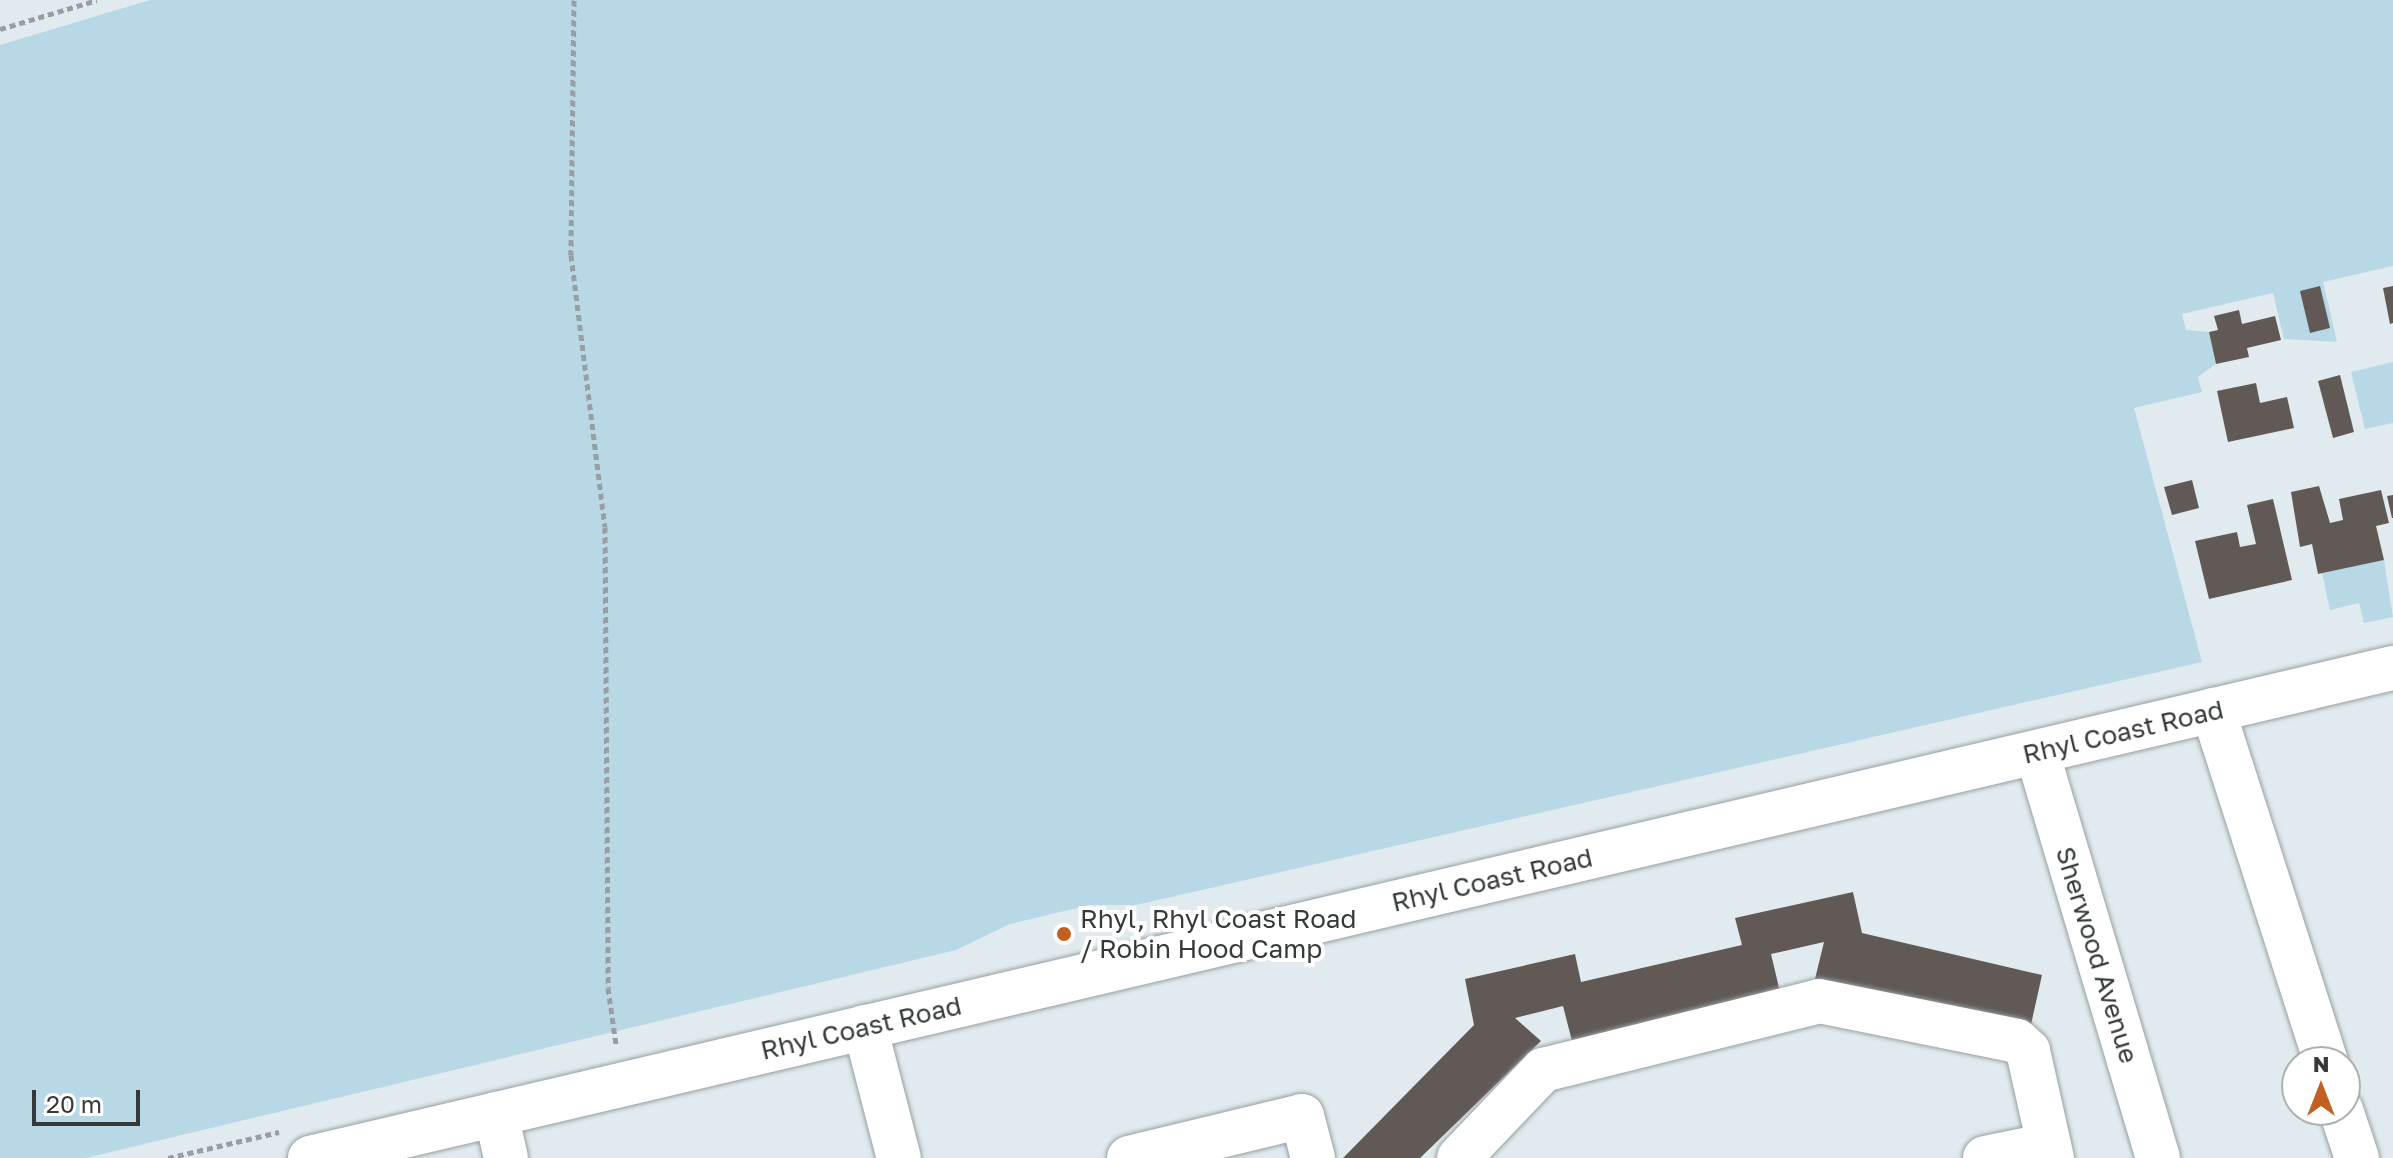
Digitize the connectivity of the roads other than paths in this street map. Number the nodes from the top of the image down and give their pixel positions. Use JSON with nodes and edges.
{"nodes":[{"id":1,"x":2393,"y":668,"type":"edge"},
{"id":2,"x":2213,"y":710,"type":"junction"},
{"id":3,"x":2037,"y":752,"type":"junction"},
{"id":4,"x":865,"y":1027,"type":"junction"},
{"id":5,"x":2321,"y":1046,"type":"edge"},
{"id":6,"x":496,"y":1114,"type":"junction"},
{"id":7,"x":2346,"y":1126,"type":"edge"},
{"id":8,"x":2050,"y":1151,"type":"edge"},
{"id":9,"x":310,"y":1158,"type":"edge"},
{"id":10,"x":506,"y":1158,"type":"edge"},
{"id":11,"x":899,"y":1158,"type":"edge"},
{"id":12,"x":1129,"y":1158,"type":"edge"},
{"id":13,"x":1313,"y":1158,"type":"edge"},
{"id":14,"x":1459,"y":1158,"type":"edge"},
{"id":15,"x":1985,"y":1158,"type":"edge"},
{"id":16,"x":2158,"y":1158,"type":"edge"},
{"id":17,"x":2357,"y":1158,"type":"edge"}],
"edges":[{"from":1,"to":2,"type":"main road","name":"Rhyl Coast Road"},
{"from":2,"to":3,"type":"main road","name":"Rhyl Coast Road"},
{"from":2,"to":5,"type":"main road"},
{"from":3,"to":4,"type":"main road","name":"Rhyl Coast Road"},
{"from":3,"to":16,"type":"main road","name":"Sherwood Avenue"},
{"from":4,"to":6,"type":"main road","name":"Rhyl Coast Road"},
{"from":4,"to":11,"type":"main road"},
{"from":6,"to":9,"type":"main road","name":"Rhyl Coast Road"},
{"from":6,"to":10,"type":"main road"},
{"from":7,"to":17,"type":"main road"},
{"from":8,"to":14,"type":"main road"},
{"from":8,"to":15,"type":"main road"},
{"from":12,"to":13,"type":"main road"}]}
